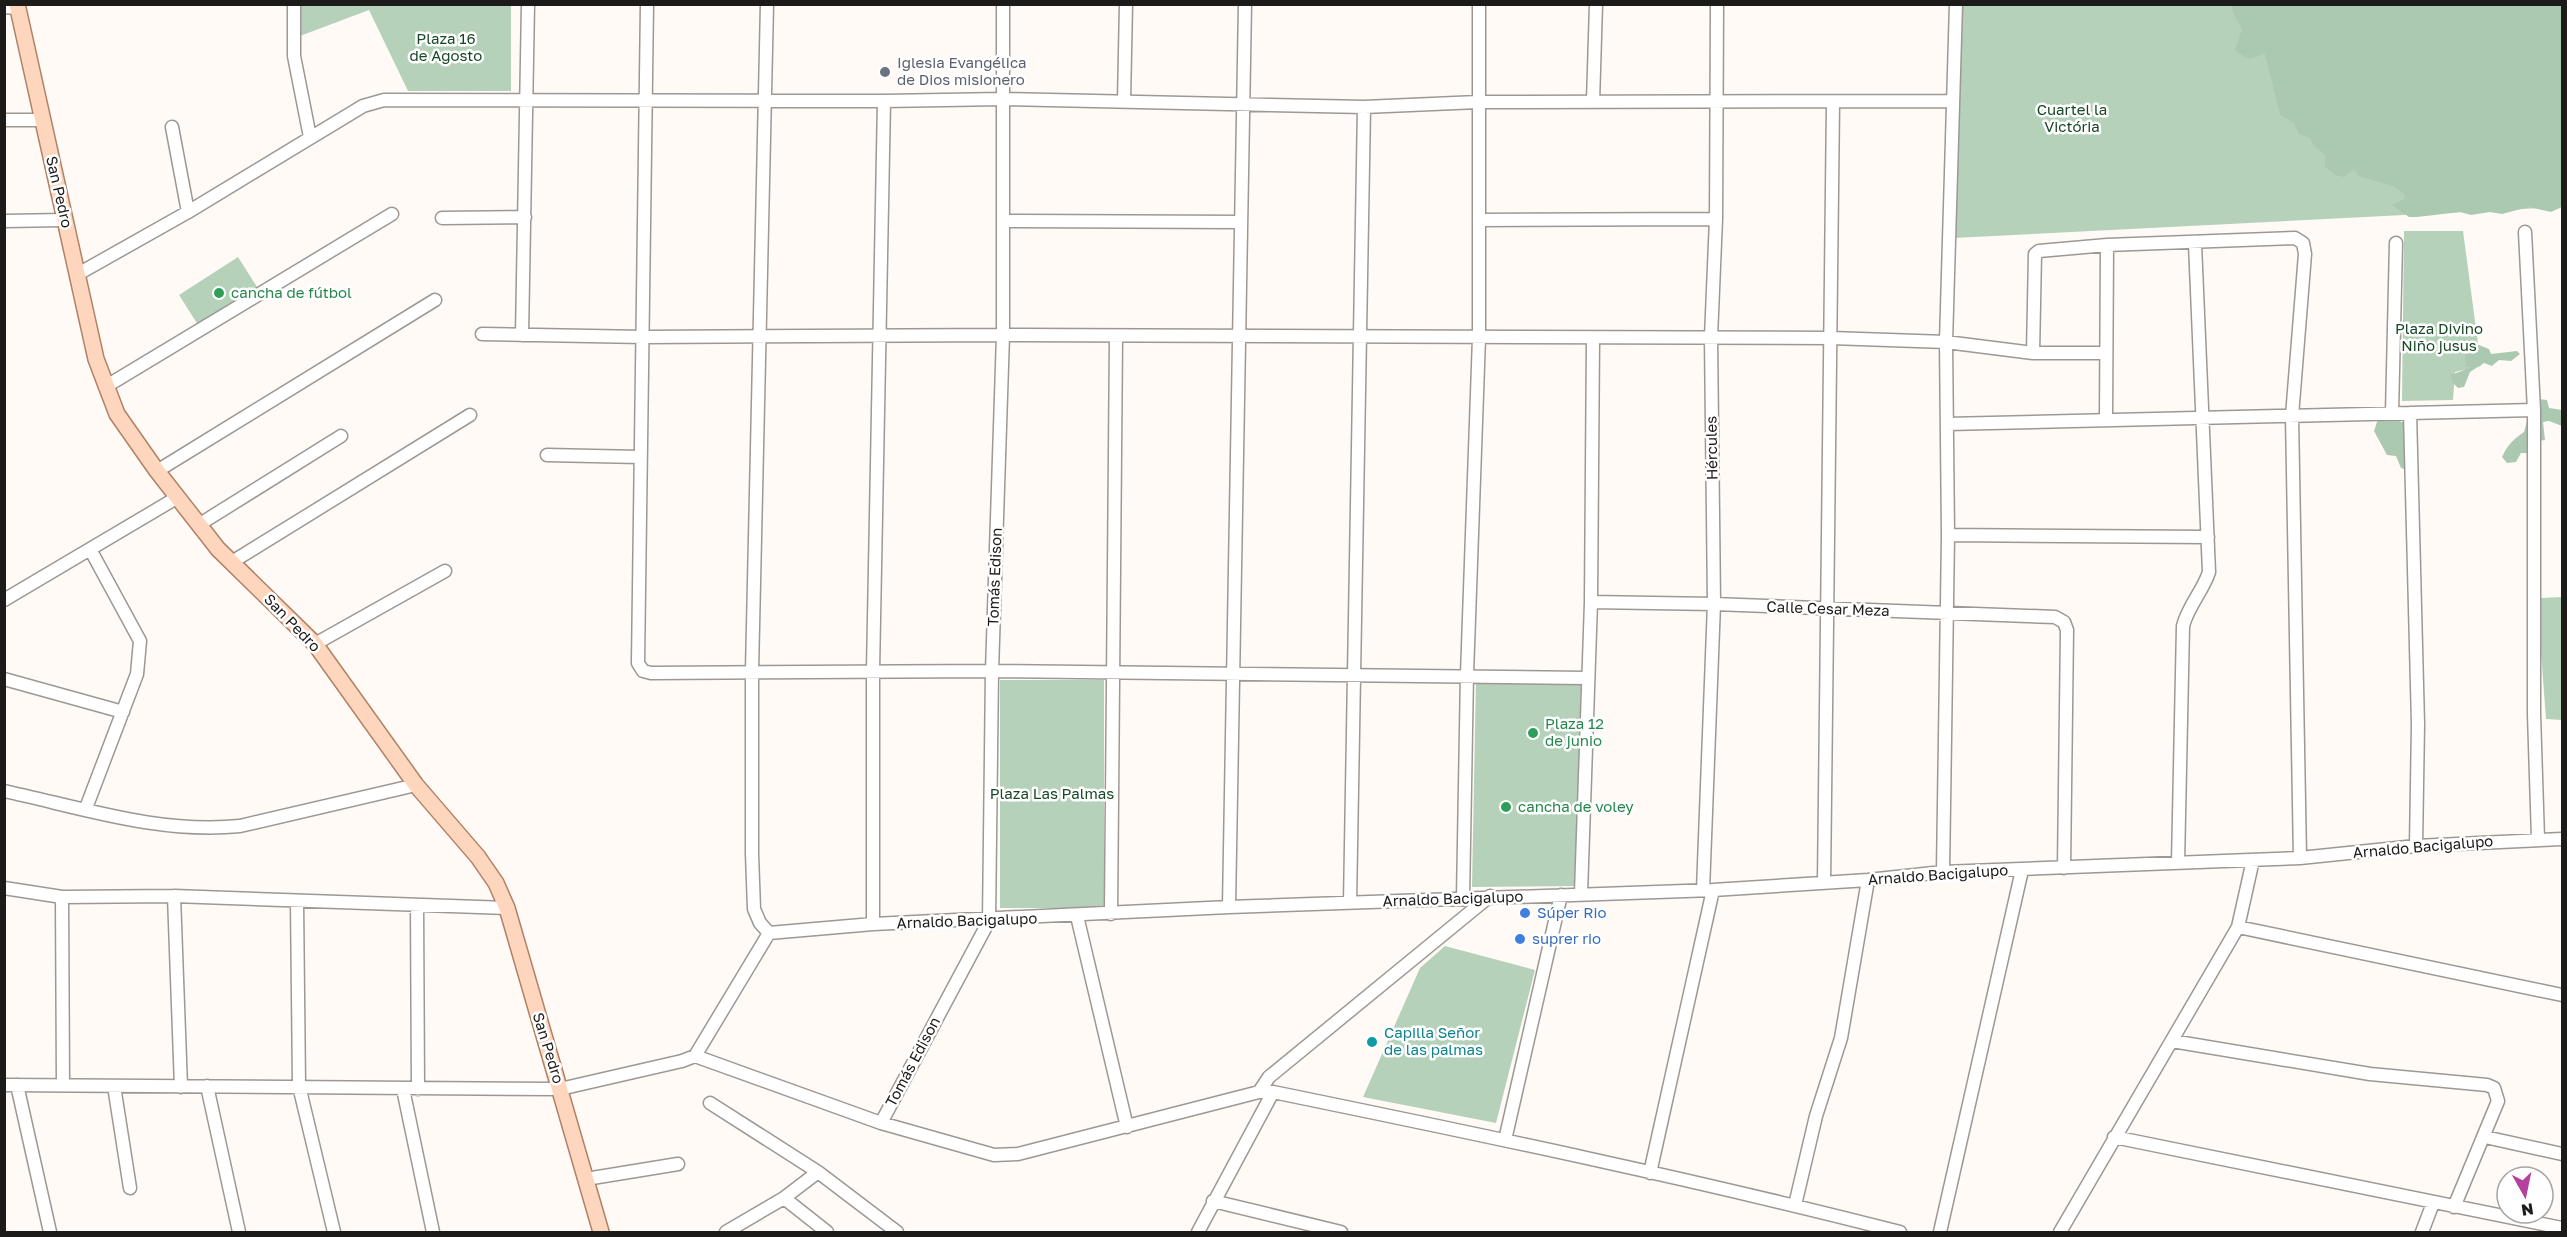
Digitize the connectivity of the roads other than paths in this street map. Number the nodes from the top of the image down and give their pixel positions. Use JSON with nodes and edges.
{"nodes":[{"id":1,"x":294,"y":4,"type":"edge"},
{"id":2,"x":528,"y":4,"type":"edge"},
{"id":3,"x":647,"y":4,"type":"edge"},
{"id":4,"x":767,"y":4,"type":"edge"},
{"id":5,"x":1003,"y":4,"type":"edge"},
{"id":6,"x":1126,"y":4,"type":"edge"},
{"id":7,"x":1245,"y":4,"type":"edge"},
{"id":8,"x":1479,"y":4,"type":"edge"},
{"id":9,"x":1596,"y":4,"type":"edge"},
{"id":10,"x":1717,"y":4,"type":"edge"},
{"id":11,"x":1956,"y":4,"type":"edge"},
{"id":12,"x":13,"y":6,"type":"edge"},
{"id":13,"x":1002,"y":99,"type":"junction"},
{"id":14,"x":525,"y":100,"type":"junction"},
{"id":15,"x":644,"y":100,"type":"junction"},
{"id":16,"x":766,"y":100,"type":"junction"},
{"id":17,"x":884,"y":101,"type":"junction"},
{"id":18,"x":1124,"y":101,"type":"junction"},
{"id":19,"x":1953,"y":101,"type":"junction"},
{"id":20,"x":1241,"y":102,"type":"junction"},
{"id":21,"x":1478,"y":102,"type":"junction"},
{"id":22,"x":1593,"y":102,"type":"junction"},
{"id":23,"x":1717,"y":102,"type":"junction"},
{"id":24,"x":1833,"y":103,"type":"junction"},
{"id":25,"x":1364,"y":107,"type":"junction"},
{"id":26,"x":4,"y":120,"type":"edge"},
{"id":27,"x":43,"y":120,"type":"junction"},
{"id":28,"x":172,"y":127,"type":"dead end"},
{"id":29,"x":310,"y":137,"type":"junction"},
{"id":30,"x":188,"y":213,"type":"junction"},
{"id":31,"x":392,"y":214,"type":"dead end"},
{"id":32,"x":525,"y":217,"type":"junction"},
{"id":33,"x":442,"y":218,"type":"dead end"},
{"id":34,"x":1716,"y":219,"type":"junction"},
{"id":35,"x":65,"y":220,"type":"junction"},
{"id":36,"x":1479,"y":220,"type":"junction"},
{"id":37,"x":4,"y":221,"type":"edge"},
{"id":38,"x":1004,"y":221,"type":"junction"},
{"id":39,"x":1240,"y":222,"type":"junction"},
{"id":40,"x":2525,"y":232,"type":"dead end"},
{"id":41,"x":2396,"y":243,"type":"dead end"},
{"id":42,"x":2195,"y":244,"type":"junction"},
{"id":43,"x":2107,"y":245,"type":"junction"},
{"id":44,"x":78,"y":274,"type":"junction"},
{"id":45,"x":435,"y":300,"type":"dead end"},
{"id":46,"x":482,"y":334,"type":"dead end"},
{"id":47,"x":522,"y":334,"type":"junction"},
{"id":48,"x":1003,"y":335,"type":"junction"},
{"id":49,"x":760,"y":336,"type":"junction"},
{"id":50,"x":880,"y":336,"type":"junction"},
{"id":51,"x":1239,"y":336,"type":"junction"},
{"id":52,"x":644,"y":337,"type":"junction"},
{"id":53,"x":1116,"y":337,"type":"junction"},
{"id":54,"x":1359,"y":337,"type":"junction"},
{"id":55,"x":1711,"y":337,"type":"junction"},
{"id":56,"x":1479,"y":338,"type":"junction"},
{"id":57,"x":1593,"y":338,"type":"junction"},
{"id":58,"x":1831,"y":338,"type":"junction"},
{"id":59,"x":1946,"y":342,"type":"junction"},
{"id":60,"x":2033,"y":353,"type":"junction"},
{"id":61,"x":2106,"y":353,"type":"junction"},
{"id":62,"x":105,"y":387,"type":"junction"},
{"id":63,"x":2534,"y":410,"type":"junction"},
{"id":64,"x":2410,"y":412,"type":"junction"},
{"id":65,"x":2392,"y":413,"type":"junction"},
{"id":66,"x":470,"y":415,"type":"dead end"},
{"id":67,"x":2292,"y":416,"type":"junction"},
{"id":68,"x":2106,"y":419,"type":"junction"},
{"id":69,"x":2203,"y":419,"type":"junction"},
{"id":70,"x":1947,"y":424,"type":"junction"},
{"id":71,"x":341,"y":436,"type":"dead end"},
{"id":72,"x":547,"y":455,"type":"dead end"},
{"id":73,"x":640,"y":457,"type":"junction"},
{"id":74,"x":156,"y":471,"type":"junction"},
{"id":75,"x":178,"y":497,"type":"junction"},
{"id":76,"x":200,"y":524,"type":"junction"},
{"id":77,"x":1947,"y":535,"type":"junction"},
{"id":78,"x":2208,"y":537,"type":"junction"},
{"id":79,"x":90,"y":549,"type":"junction"},
{"id":80,"x":232,"y":562,"type":"junction"},
{"id":81,"x":445,"y":571,"type":"dead end"},
{"id":82,"x":4,"y":600,"type":"edge"},
{"id":83,"x":1591,"y":602,"type":"junction"},
{"id":84,"x":1714,"y":604,"type":"junction"},
{"id":85,"x":1828,"y":609,"type":"junction"},
{"id":86,"x":1946,"y":614,"type":"junction"},
{"id":87,"x":315,"y":645,"type":"junction"},
{"id":88,"x":873,"y":670,"type":"junction"},
{"id":89,"x":992,"y":670,"type":"junction"},
{"id":90,"x":752,"y":671,"type":"junction"},
{"id":91,"x":1113,"y":672,"type":"junction"},
{"id":92,"x":1232,"y":672,"type":"junction"},
{"id":93,"x":1353,"y":674,"type":"junction"},
{"id":94,"x":1467,"y":674,"type":"junction"},
{"id":95,"x":1586,"y":678,"type":"junction"},
{"id":96,"x":4,"y":679,"type":"edge"},
{"id":97,"x":123,"y":712,"type":"junction"},
{"id":98,"x":416,"y":785,"type":"junction"},
{"id":99,"x":4,"y":791,"type":"edge"},
{"id":100,"x":86,"y":808,"type":"junction"},
{"id":101,"x":2538,"y":838,"type":"junction"},
{"id":102,"x":2562,"y":839,"type":"edge"},
{"id":103,"x":2416,"y":846,"type":"junction"},
{"id":104,"x":2300,"y":858,"type":"junction"},
{"id":105,"x":2253,"y":860,"type":"junction"},
{"id":106,"x":2178,"y":863,"type":"junction"},
{"id":107,"x":2064,"y":868,"type":"junction"},
{"id":108,"x":2022,"y":870,"type":"junction"},
{"id":109,"x":1943,"y":872,"type":"junction"},
{"id":110,"x":1868,"y":880,"type":"junction"},
{"id":111,"x":1824,"y":883,"type":"junction"},
{"id":112,"x":4,"y":888,"type":"edge"},
{"id":113,"x":1708,"y":890,"type":"junction"},
{"id":114,"x":1581,"y":893,"type":"junction"},
{"id":115,"x":1561,"y":895,"type":"junction"},
{"id":116,"x":174,"y":896,"type":"junction"},
{"id":117,"x":1490,"y":896,"type":"junction"},
{"id":118,"x":63,"y":897,"type":"junction"},
{"id":119,"x":1463,"y":898,"type":"junction"},
{"id":120,"x":297,"y":902,"type":"junction"},
{"id":121,"x":1350,"y":903,"type":"junction"},
{"id":122,"x":417,"y":905,"type":"junction"},
{"id":123,"x":1229,"y":907,"type":"junction"},
{"id":124,"x":507,"y":908,"type":"junction"},
{"id":125,"x":1111,"y":914,"type":"junction"},
{"id":126,"x":1077,"y":916,"type":"junction"},
{"id":127,"x":989,"y":921,"type":"junction"},
{"id":128,"x":873,"y":924,"type":"junction"},
{"id":129,"x":2238,"y":927,"type":"junction"},
{"id":130,"x":769,"y":933,"type":"junction"},
{"id":131,"x":2562,"y":995,"type":"edge"},
{"id":132,"x":2172,"y":1041,"type":"junction"},
{"id":133,"x":695,"y":1056,"type":"junction"},
{"id":134,"x":11,"y":1085,"type":"edge"},
{"id":135,"x":63,"y":1085,"type":"junction"},
{"id":136,"x":114,"y":1086,"type":"junction"},
{"id":137,"x":207,"y":1086,"type":"junction"},
{"id":138,"x":299,"y":1086,"type":"junction"},
{"id":139,"x":181,"y":1087,"type":"junction"},
{"id":140,"x":403,"y":1089,"type":"junction"},
{"id":141,"x":417,"y":1089,"type":"junction"},
{"id":142,"x":560,"y":1089,"type":"junction"},
{"id":143,"x":1260,"y":1092,"type":"junction"},
{"id":144,"x":1273,"y":1092,"type":"junction"},
{"id":145,"x":710,"y":1103,"type":"dead end"},
{"id":146,"x":881,"y":1123,"type":"junction"},
{"id":147,"x":1126,"y":1127,"type":"junction"},
{"id":148,"x":2114,"y":1137,"type":"junction"},
{"id":149,"x":2485,"y":1137,"type":"junction"},
{"id":150,"x":1505,"y":1140,"type":"junction"},
{"id":151,"x":2562,"y":1150,"type":"edge"},
{"id":152,"x":678,"y":1164,"type":"dead end"},
{"id":153,"x":818,"y":1172,"type":"junction"},
{"id":154,"x":1650,"y":1173,"type":"junction"},
{"id":155,"x":586,"y":1179,"type":"junction"},
{"id":156,"x":130,"y":1188,"type":"dead end"},
{"id":157,"x":784,"y":1198,"type":"junction"},
{"id":158,"x":1213,"y":1201,"type":"junction"},
{"id":159,"x":2433,"y":1203,"type":"junction"},
{"id":160,"x":1795,"y":1206,"type":"junction"},
{"id":161,"x":2454,"y":1207,"type":"junction"},
{"id":162,"x":2562,"y":1228,"type":"edge"},
{"id":163,"x":50,"y":1233,"type":"edge"},
{"id":164,"x":239,"y":1233,"type":"edge"},
{"id":165,"x":333,"y":1233,"type":"edge"},
{"id":166,"x":433,"y":1233,"type":"edge"},
{"id":167,"x":601,"y":1233,"type":"edge"},
{"id":168,"x":726,"y":1233,"type":"edge"},
{"id":169,"x":827,"y":1233,"type":"edge"},
{"id":170,"x":897,"y":1233,"type":"edge"},
{"id":171,"x":1198,"y":1233,"type":"edge"},
{"id":172,"x":1341,"y":1233,"type":"edge"},
{"id":173,"x":1900,"y":1233,"type":"edge"},
{"id":174,"x":1940,"y":1233,"type":"edge"},
{"id":175,"x":2060,"y":1233,"type":"edge"},
{"id":176,"x":2422,"y":1233,"type":"edge"}],
"edges":[{"from":1,"to":29,"type":"street"},
{"from":2,"to":14,"type":"street"},
{"from":3,"to":15,"type":"street"},
{"from":4,"to":16,"type":"street"},
{"from":5,"to":13,"type":"street","name":"Tomás Edison"},
{"from":6,"to":18,"type":"street"},
{"from":7,"to":20,"type":"street"},
{"from":8,"to":21,"type":"street"},
{"from":9,"to":22,"type":"street"},
{"from":10,"to":23,"type":"street","name":"Hércules"},
{"from":11,"to":19,"type":"street"},
{"from":12,"to":27,"type":"main road","name":"San Pedro"},
{"from":13,"to":17,"type":"street"},
{"from":13,"to":18,"type":"street"},
{"from":13,"to":38,"type":"street","name":"Tomás Edison"},
{"from":14,"to":15,"type":"street"},
{"from":14,"to":29,"type":"street"},
{"from":14,"to":32,"type":"street"},
{"from":15,"to":16,"type":"street"},
{"from":15,"to":52,"type":"street"},
{"from":16,"to":17,"type":"street"},
{"from":16,"to":49,"type":"street"},
{"from":17,"to":50,"type":"street"},
{"from":18,"to":20,"type":"street"},
{"from":19,"to":24,"type":"street"},
{"from":19,"to":59,"type":"street"},
{"from":20,"to":25,"type":"street"},
{"from":20,"to":39,"type":"street"},
{"from":21,"to":22,"type":"street"},
{"from":21,"to":25,"type":"street"},
{"from":21,"to":36,"type":"street"},
{"from":22,"to":23,"type":"street"},
{"from":23,"to":24,"type":"street"},
{"from":23,"to":34,"type":"street","name":"Hércules"},
{"from":24,"to":58,"type":"street"},
{"from":25,"to":54,"type":"street"},
{"from":26,"to":27,"type":"street"},
{"from":27,"to":35,"type":"main road","name":"San Pedro"},
{"from":28,"to":30,"type":"street"},
{"from":29,"to":30,"type":"street"},
{"from":30,"to":44,"type":"street"},
{"from":31,"to":62,"type":"street"},
{"from":32,"to":33,"type":"street"},
{"from":32,"to":47,"type":"street"},
{"from":34,"to":36,"type":"street"},
{"from":34,"to":55,"type":"street","name":"Hércules"},
{"from":35,"to":37,"type":"street"},
{"from":35,"to":44,"type":"main road","name":"San Pedro"},
{"from":36,"to":56,"type":"street"},
{"from":38,"to":39,"type":"street"},
{"from":38,"to":48,"type":"street","name":"Tomás Edison"},
{"from":39,"to":51,"type":"street"},
{"from":40,"to":63,"type":"street"},
{"from":41,"to":65,"type":"street"},
{"from":42,"to":43,"type":"street"},
{"from":42,"to":67,"type":"street"},
{"from":42,"to":69,"type":"street"},
{"from":43,"to":60,"type":"street"},
{"from":43,"to":61,"type":"street"},
{"from":44,"to":62,"type":"main road","name":"San Pedro"},
{"from":45,"to":74,"type":"street"},
{"from":46,"to":47,"type":"street"},
{"from":47,"to":52,"type":"street"},
{"from":48,"to":50,"type":"street"},
{"from":48,"to":53,"type":"street"},
{"from":48,"to":89,"type":"street","name":"Tomás Edison"},
{"from":49,"to":50,"type":"street"},
{"from":49,"to":52,"type":"street"},
{"from":49,"to":90,"type":"street"},
{"from":50,"to":88,"type":"street"},
{"from":51,"to":53,"type":"street"},
{"from":51,"to":54,"type":"street"},
{"from":51,"to":92,"type":"street"},
{"from":52,"to":73,"type":"street"},
{"from":53,"to":91,"type":"street"},
{"from":54,"to":56,"type":"street"},
{"from":54,"to":93,"type":"street"},
{"from":55,"to":57,"type":"street"},
{"from":55,"to":58,"type":"street"},
{"from":55,"to":84,"type":"street","name":"Hércules"},
{"from":56,"to":57,"type":"street"},
{"from":56,"to":94,"type":"street"},
{"from":57,"to":83,"type":"street"},
{"from":58,"to":59,"type":"street"},
{"from":58,"to":85,"type":"street"},
{"from":59,"to":60,"type":"street"},
{"from":59,"to":70,"type":"street"},
{"from":60,"to":61,"type":"street"},
{"from":61,"to":68,"type":"street"},
{"from":62,"to":74,"type":"main road","name":"San Pedro"},
{"from":63,"to":64,"type":"street"},
{"from":63,"to":101,"type":"street"},
{"from":64,"to":65,"type":"street"},
{"from":64,"to":103,"type":"street"},
{"from":65,"to":67,"type":"street"},
{"from":66,"to":80,"type":"street"},
{"from":67,"to":69,"type":"street"},
{"from":67,"to":104,"type":"street"},
{"from":68,"to":69,"type":"street"},
{"from":68,"to":70,"type":"street"},
{"from":69,"to":78,"type":"street"},
{"from":70,"to":77,"type":"street"},
{"from":71,"to":76,"type":"street"},
{"from":72,"to":73,"type":"street"},
{"from":73,"to":90,"type":"street"},
{"from":74,"to":75,"type":"main road","name":"San Pedro"},
{"from":75,"to":76,"type":"main road","name":"San Pedro"},
{"from":75,"to":79,"type":"street"},
{"from":76,"to":80,"type":"main road","name":"San Pedro"},
{"from":77,"to":78,"type":"street"},
{"from":77,"to":86,"type":"street"},
{"from":78,"to":106,"type":"street"},
{"from":79,"to":82,"type":"street"},
{"from":79,"to":97,"type":"street"},
{"from":80,"to":87,"type":"main road","name":"San Pedro"},
{"from":81,"to":87,"type":"street"},
{"from":83,"to":84,"type":"street","name":"Calle Cesar Meza"},
{"from":83,"to":95,"type":"street"},
{"from":84,"to":85,"type":"street","name":"Calle Cesar Meza"},
{"from":84,"to":113,"type":"street","name":"Hércules"},
{"from":85,"to":86,"type":"street","name":"Calle Cesar Meza"},
{"from":85,"to":111,"type":"street"},
{"from":86,"to":107,"type":"street","name":"Calle Cesar Meza"},
{"from":86,"to":109,"type":"street"},
{"from":87,"to":98,"type":"main road","name":"San Pedro"},
{"from":88,"to":89,"type":"street"},
{"from":88,"to":90,"type":"street"},
{"from":88,"to":128,"type":"street"},
{"from":89,"to":91,"type":"street"},
{"from":89,"to":127,"type":"street","name":"Tomás Edison"},
{"from":90,"to":130,"type":"street"},
{"from":91,"to":92,"type":"street"},
{"from":91,"to":125,"type":"street"},
{"from":92,"to":93,"type":"street"},
{"from":92,"to":123,"type":"street"},
{"from":93,"to":94,"type":"street"},
{"from":93,"to":121,"type":"street"},
{"from":94,"to":95,"type":"street"},
{"from":94,"to":119,"type":"street"},
{"from":95,"to":114,"type":"street"},
{"from":96,"to":97,"type":"street"},
{"from":97,"to":100,"type":"street"},
{"from":98,"to":100,"type":"street"},
{"from":98,"to":124,"type":"main road","name":"San Pedro"},
{"from":99,"to":100,"type":"street"},
{"from":101,"to":102,"type":"street","name":"Arnaldo Bacigalupo"},
{"from":101,"to":103,"type":"street","name":"Arnaldo Bacigalupo"},
{"from":103,"to":104,"type":"street","name":"Arnaldo Bacigalupo"},
{"from":104,"to":105,"type":"street","name":"Arnaldo Bacigalupo"},
{"from":105,"to":106,"type":"street","name":"Arnaldo Bacigalupo"},
{"from":105,"to":129,"type":"street"},
{"from":106,"to":107,"type":"street","name":"Arnaldo Bacigalupo"},
{"from":107,"to":108,"type":"street","name":"Arnaldo Bacigalupo"},
{"from":108,"to":109,"type":"street","name":"Arnaldo Bacigalupo"},
{"from":108,"to":174,"type":"street"},
{"from":109,"to":110,"type":"street","name":"Arnaldo Bacigalupo"},
{"from":110,"to":111,"type":"street","name":"Arnaldo Bacigalupo"},
{"from":110,"to":160,"type":"street"},
{"from":111,"to":113,"type":"street","name":"Arnaldo Bacigalupo"},
{"from":112,"to":118,"type":"street"},
{"from":113,"to":114,"type":"street","name":"Arnaldo Bacigalupo"},
{"from":113,"to":154,"type":"street","name":"Hércules"},
{"from":114,"to":115,"type":"street","name":"Arnaldo Bacigalupo"},
{"from":115,"to":117,"type":"street","name":"Arnaldo Bacigalupo"},
{"from":115,"to":150,"type":"street"},
{"from":116,"to":118,"type":"street"},
{"from":116,"to":120,"type":"street"},
{"from":116,"to":139,"type":"street"},
{"from":117,"to":119,"type":"street","name":"Arnaldo Bacigalupo"},
{"from":117,"to":143,"type":"street"},
{"from":118,"to":135,"type":"street"},
{"from":119,"to":121,"type":"street","name":"Arnaldo Bacigalupo"},
{"from":120,"to":122,"type":"street"},
{"from":120,"to":138,"type":"street"},
{"from":121,"to":123,"type":"street","name":"Arnaldo Bacigalupo"},
{"from":122,"to":124,"type":"street"},
{"from":122,"to":141,"type":"street"},
{"from":123,"to":125,"type":"street","name":"Arnaldo Bacigalupo"},
{"from":124,"to":142,"type":"main road","name":"San Pedro"},
{"from":125,"to":126,"type":"street","name":"Arnaldo Bacigalupo"},
{"from":126,"to":127,"type":"street","name":"Arnaldo Bacigalupo"},
{"from":126,"to":147,"type":"street"},
{"from":127,"to":128,"type":"street","name":"Arnaldo Bacigalupo"},
{"from":127,"to":146,"type":"street","name":"Tomás Edison"},
{"from":128,"to":130,"type":"street","name":"Arnaldo Bacigalupo"},
{"from":129,"to":131,"type":"street"},
{"from":129,"to":132,"type":"street"},
{"from":130,"to":133,"type":"street"},
{"from":132,"to":148,"type":"street"},
{"from":132,"to":149,"type":"street"},
{"from":133,"to":142,"type":"street"},
{"from":133,"to":146,"type":"street"},
{"from":134,"to":135,"type":"street"},
{"from":134,"to":163,"type":"street"},
{"from":135,"to":136,"type":"street"},
{"from":136,"to":139,"type":"street"},
{"from":136,"to":156,"type":"street"},
{"from":137,"to":138,"type":"street"},
{"from":137,"to":139,"type":"street"},
{"from":137,"to":164,"type":"street"},
{"from":138,"to":140,"type":"street"},
{"from":138,"to":165,"type":"street"},
{"from":140,"to":141,"type":"street"},
{"from":140,"to":166,"type":"street"},
{"from":141,"to":142,"type":"street"},
{"from":142,"to":155,"type":"main road","name":"San Pedro"},
{"from":143,"to":144,"type":"street"},
{"from":143,"to":147,"type":"street"},
{"from":144,"to":150,"type":"street"},
{"from":144,"to":158,"type":"street"},
{"from":145,"to":153,"type":"street"},
{"from":146,"to":147,"type":"street"},
{"from":148,"to":159,"type":"street"},
{"from":148,"to":175,"type":"street"},
{"from":149,"to":151,"type":"street"},
{"from":149,"to":161,"type":"street"},
{"from":150,"to":154,"type":"street"},
{"from":152,"to":155,"type":"street"},
{"from":153,"to":157,"type":"street"},
{"from":153,"to":170,"type":"street"},
{"from":154,"to":160,"type":"street"},
{"from":155,"to":167,"type":"main road","name":"San Pedro"},
{"from":157,"to":168,"type":"street"},
{"from":157,"to":169,"type":"street"},
{"from":158,"to":171,"type":"street"},
{"from":158,"to":172,"type":"street"},
{"from":159,"to":161,"type":"street"},
{"from":159,"to":176,"type":"street"},
{"from":160,"to":173,"type":"street"},
{"from":161,"to":162,"type":"street"}]}
